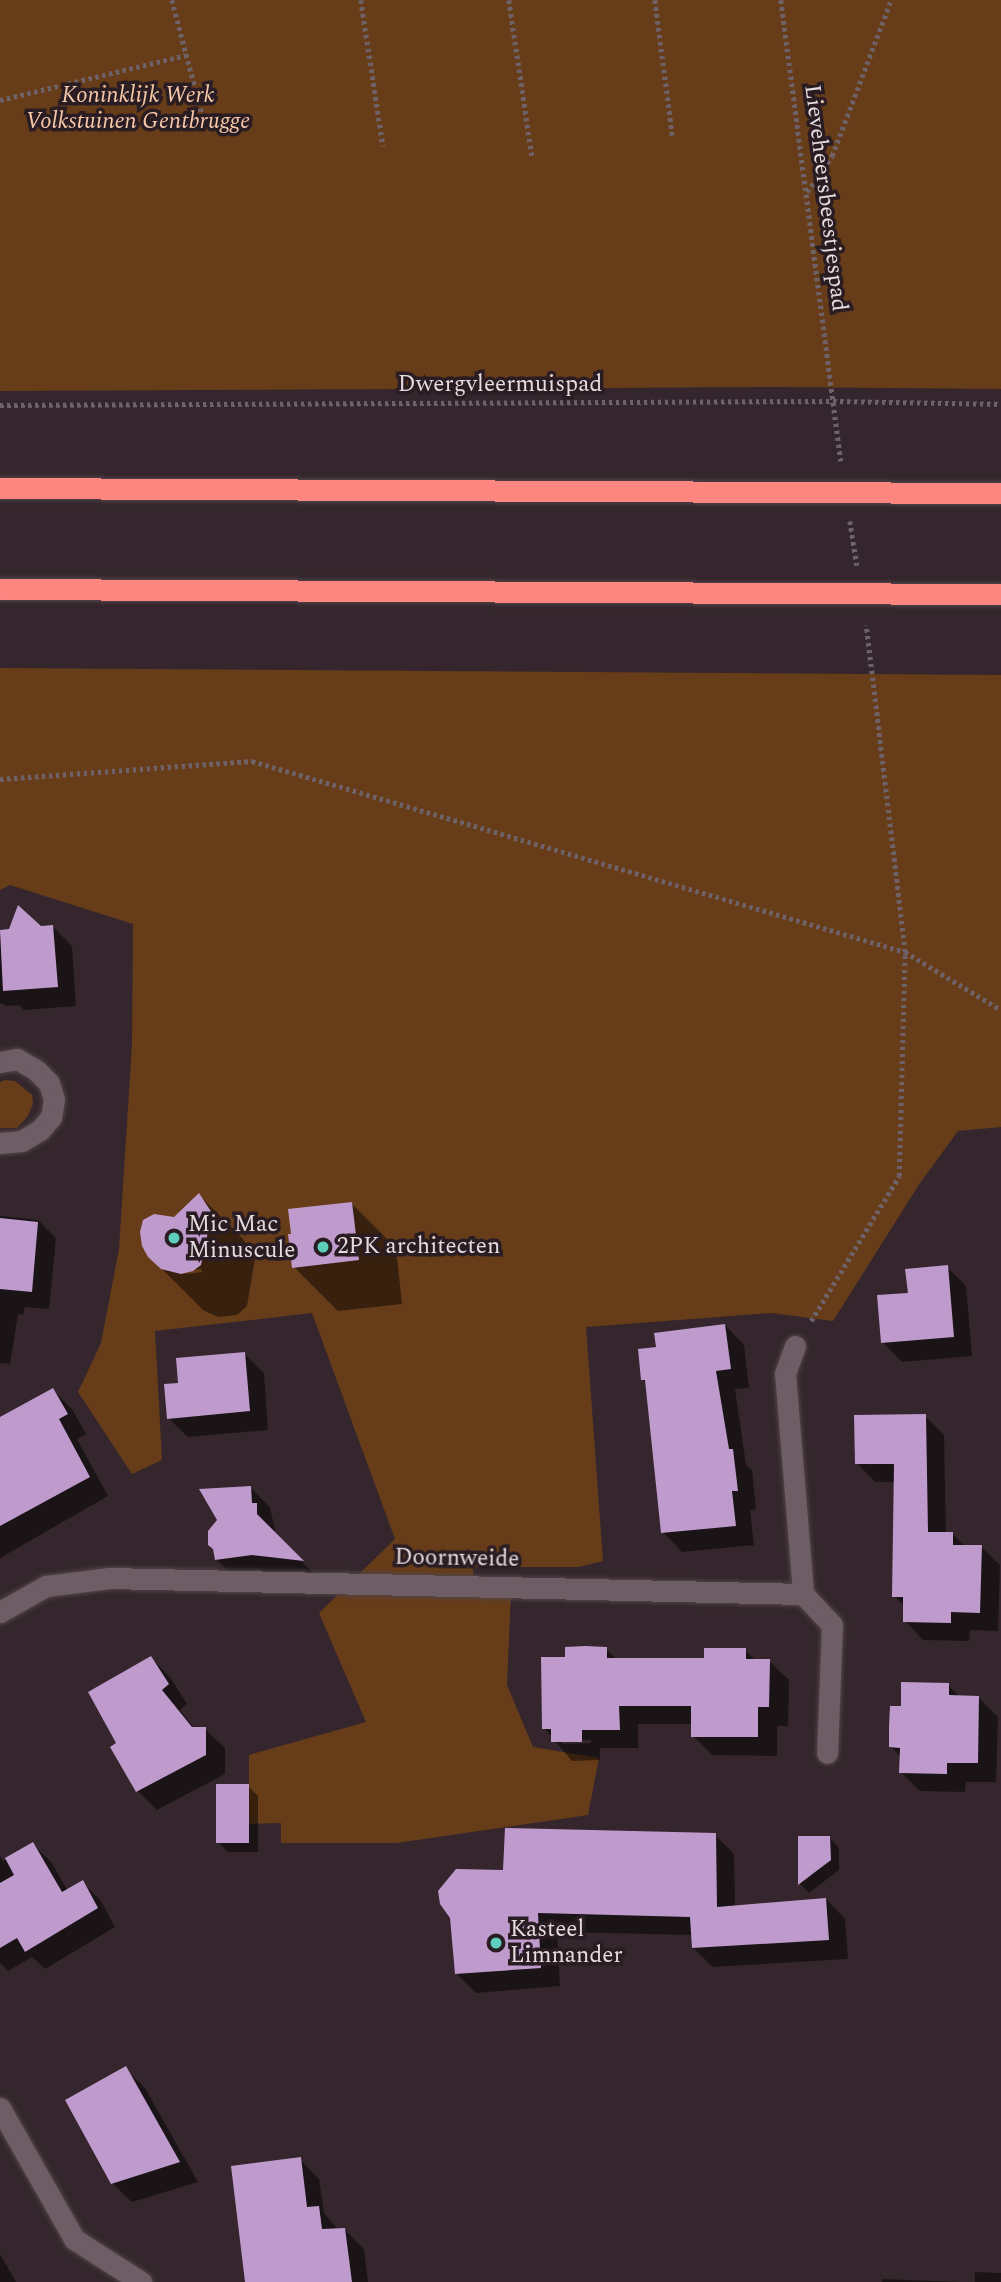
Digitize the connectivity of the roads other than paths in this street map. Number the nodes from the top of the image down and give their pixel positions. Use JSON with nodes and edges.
{"nodes":[{"id":1,"x":0,"y":488,"type":"edge"},
{"id":2,"x":1001,"y":493,"type":"edge"},
{"id":3,"x":0,"y":589,"type":"edge"},
{"id":4,"x":1001,"y":594,"type":"edge"},
{"id":5,"x":0,"y":1062,"type":"edge"},
{"id":6,"x":0,"y":1143,"type":"edge"},
{"id":7,"x":795,"y":1346,"type":"road end"},
{"id":8,"x":803,"y":1594,"type":"junction"},
{"id":9,"x":0,"y":1612,"type":"edge"},
{"id":10,"x":827,"y":1753,"type":"dead end"},
{"id":11,"x":0,"y":2108,"type":"edge"},
{"id":12,"x":141,"y":2282,"type":"edge"}],
"edges":[{"from":1,"to":2,"type":"highway","bridge":true},
{"from":3,"to":4,"type":"highway","bridge":true},
{"from":5,"to":6,"type":"street"},
{"from":7,"to":8,"type":"street"},
{"from":8,"to":9,"type":"street","name":"Doornweide"},
{"from":8,"to":10,"type":"street"},
{"from":11,"to":12,"type":"street"}]}
